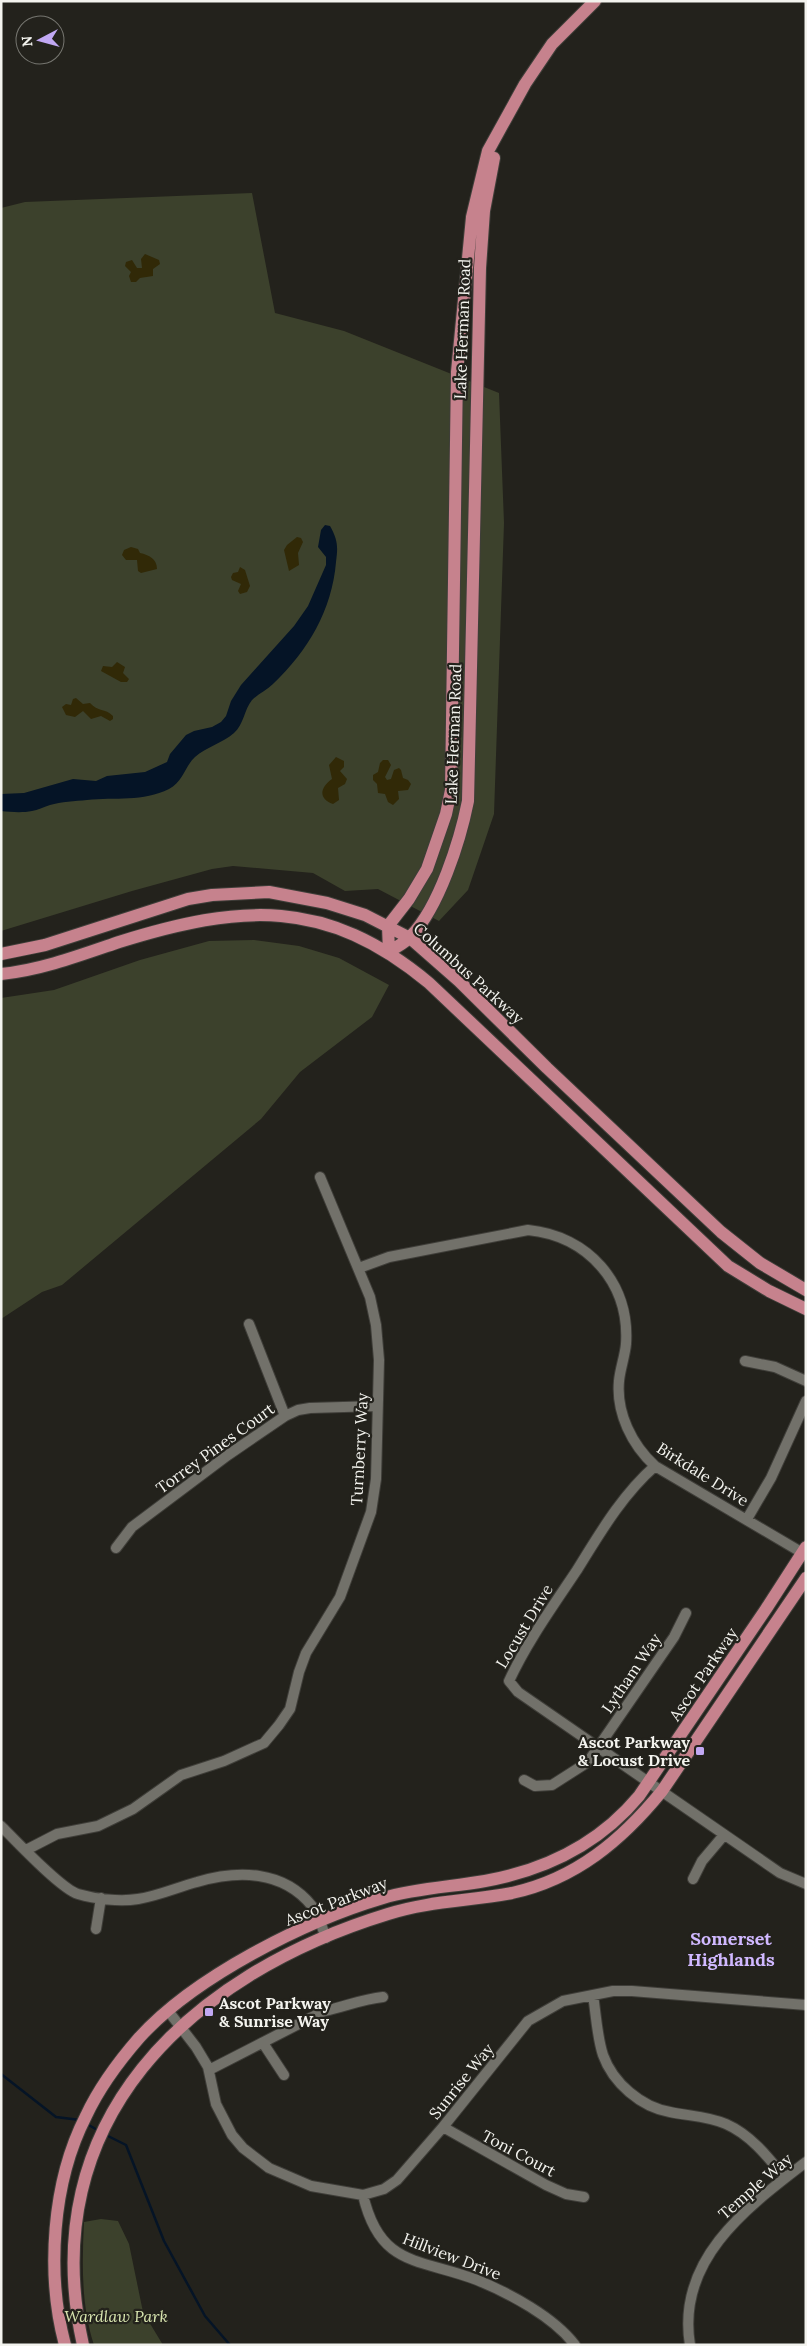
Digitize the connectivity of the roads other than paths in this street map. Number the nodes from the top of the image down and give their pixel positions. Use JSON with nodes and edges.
{"nodes":[{"id":1,"x":595,"y":1,"type":"edge"},
{"id":2,"x":503,"y":123,"type":"junction"},
{"id":3,"x":388,"y":926,"type":"junction"},
{"id":4,"x":410,"y":938,"type":"junction"},
{"id":5,"x":389,"y":952,"type":"junction"},
{"id":6,"x":1,"y":954,"type":"edge"},
{"id":7,"x":1,"y":974,"type":"edge"},
{"id":8,"x":320,"y":1178,"type":"dead end"},
{"id":9,"x":359,"y":1268,"type":"junction"},
{"id":10,"x":806,"y":1290,"type":"edge"},
{"id":11,"x":806,"y":1308,"type":"edge"},
{"id":12,"x":249,"y":1324,"type":"dead end"},
{"id":13,"x":745,"y":1361,"type":"dead end"},
{"id":14,"x":806,"y":1381,"type":"edge"},
{"id":15,"x":806,"y":1400,"type":"edge"},
{"id":16,"x":377,"y":1406,"type":"junction"},
{"id":17,"x":285,"y":1416,"type":"junction"},
{"id":18,"x":655,"y":1466,"type":"junction"},
{"id":19,"x":747,"y":1519,"type":"junction"},
{"id":20,"x":116,"y":1548,"type":"dead end"},
{"id":21,"x":805,"y":1552,"type":"edge"},
{"id":22,"x":806,"y":1578,"type":"edge"},
{"id":23,"x":686,"y":1613,"type":"dead end"},
{"id":24,"x":599,"y":1747,"type":"junction"},
{"id":25,"x":524,"y":1780,"type":"dead end"},
{"id":26,"x":650,"y":1782,"type":"junction"},
{"id":27,"x":662,"y":1791,"type":"junction"},
{"id":28,"x":1,"y":1826,"type":"edge"},
{"id":29,"x":724,"y":1835,"type":"junction"},
{"id":30,"x":26,"y":1850,"type":"junction"},
{"id":31,"x":693,"y":1879,"type":"dead end"},
{"id":32,"x":806,"y":1884,"type":"edge"},
{"id":33,"x":100,"y":1898,"type":"junction"},
{"id":34,"x":320,"y":1922,"type":"junction"},
{"id":35,"x":96,"y":1929,"type":"dead end"},
{"id":36,"x":326,"y":1938,"type":"junction"},
{"id":37,"x":593,"y":1995,"type":"junction"},
{"id":38,"x":383,"y":1997,"type":"dead end"},
{"id":39,"x":806,"y":2005,"type":"edge"},
{"id":40,"x":169,"y":2012,"type":"junction"},
{"id":41,"x":180,"y":2027,"type":"junction"},
{"id":42,"x":263,"y":2043,"type":"junction"},
{"id":43,"x":208,"y":2070,"type":"junction"},
{"id":44,"x":284,"y":2075,"type":"dead end"},
{"id":45,"x":443,"y":2127,"type":"junction"},
{"id":46,"x":806,"y":2162,"type":"edge"},
{"id":47,"x":785,"y":2178,"type":"junction"},
{"id":48,"x":363,"y":2195,"type":"junction"},
{"id":49,"x":584,"y":2197,"type":"dead end"},
{"id":50,"x":65,"y":2345,"type":"edge"},
{"id":51,"x":83,"y":2345,"type":"edge"},
{"id":52,"x":575,"y":2345,"type":"edge"},
{"id":53,"x":690,"y":2345,"type":"edge"}],
"edges":[{"from":1,"to":2,"type":"main road","name":"Lake Herman Road"},
{"from":2,"to":3,"type":"main road","name":"Lake Herman Road"},
{"from":2,"to":4,"type":"main road","name":"Lake Herman Road"},
{"from":3,"to":4,"type":"main road","name":"Columbus Parkway"},
{"from":3,"to":5,"type":"main road"},
{"from":3,"to":6,"type":"main road","name":"Columbus Parkway"},
{"from":4,"to":5,"type":"main road","name":"Lake Herman Road"},
{"from":4,"to":10,"type":"main road","name":"Columbus Parkway"},
{"from":5,"to":7,"type":"main road"},
{"from":5,"to":11,"type":"main road"},
{"from":8,"to":9,"type":"street","name":"Turnberry Way"},
{"from":9,"to":16,"type":"street","name":"Turnberry Way"},
{"from":9,"to":18,"type":"street","name":"Birkdale Drive"},
{"from":12,"to":17,"type":"street"},
{"from":13,"to":14,"type":"street"},
{"from":15,"to":19,"type":"street"},
{"from":16,"to":17,"type":"street","name":"Torrey Pines Court"},
{"from":16,"to":30,"type":"street","name":"Turnberry Way"},
{"from":17,"to":20,"type":"street","name":"Torrey Pines Court"},
{"from":18,"to":19,"type":"street","name":"Birkdale Drive"},
{"from":18,"to":24,"type":"street","name":"Locust Drive"},
{"from":19,"to":21,"type":"street","name":"Birkdale Drive"},
{"from":21,"to":26,"type":"main road","name":"Ascot Parkway"},
{"from":22,"to":27,"type":"main road","name":"Ascot Parkway"},
{"from":23,"to":24,"type":"street","name":"Lytham Way"},
{"from":24,"to":25,"type":"street","name":"Lytham Way"},
{"from":24,"to":26,"type":"street","name":"Locust Drive"},
{"from":26,"to":27,"type":"street","name":"Locust Drive"},
{"from":26,"to":34,"type":"main road","name":"Ascot Parkway"},
{"from":27,"to":29,"type":"street","name":"Locust Drive"},
{"from":27,"to":36,"type":"main road","name":"Ascot Parkway"},
{"from":28,"to":30,"type":"street"},
{"from":29,"to":31,"type":"street"},
{"from":29,"to":32,"type":"street","name":"Locust Drive"},
{"from":30,"to":33,"type":"street"},
{"from":33,"to":34,"type":"street"},
{"from":33,"to":35,"type":"street"},
{"from":34,"to":36,"type":"street"},
{"from":34,"to":40,"type":"main road","name":"Ascot Parkway"},
{"from":36,"to":41,"type":"main road","name":"Ascot Parkway"},
{"from":37,"to":39,"type":"street","name":"Sunrise Way"},
{"from":37,"to":45,"type":"street","name":"Sunrise Way"},
{"from":37,"to":47,"type":"street"},
{"from":38,"to":42,"type":"street"},
{"from":40,"to":41,"type":"street","name":"Sunrise Way"},
{"from":40,"to":50,"type":"main road","name":"Ascot Parkway"},
{"from":41,"to":43,"type":"street","name":"Sunrise Way"},
{"from":41,"to":51,"type":"main road","name":"Ascot Parkway"},
{"from":42,"to":43,"type":"street"},
{"from":42,"to":44,"type":"street"},
{"from":43,"to":48,"type":"street","name":"Sunrise Way"},
{"from":45,"to":48,"type":"street","name":"Sunrise Way"},
{"from":45,"to":49,"type":"street","name":"Toni Court"},
{"from":46,"to":47,"type":"street","name":"Temple Way"},
{"from":47,"to":53,"type":"street","name":"Temple Way"},
{"from":48,"to":52,"type":"street","name":"Hillview Drive"}]}
